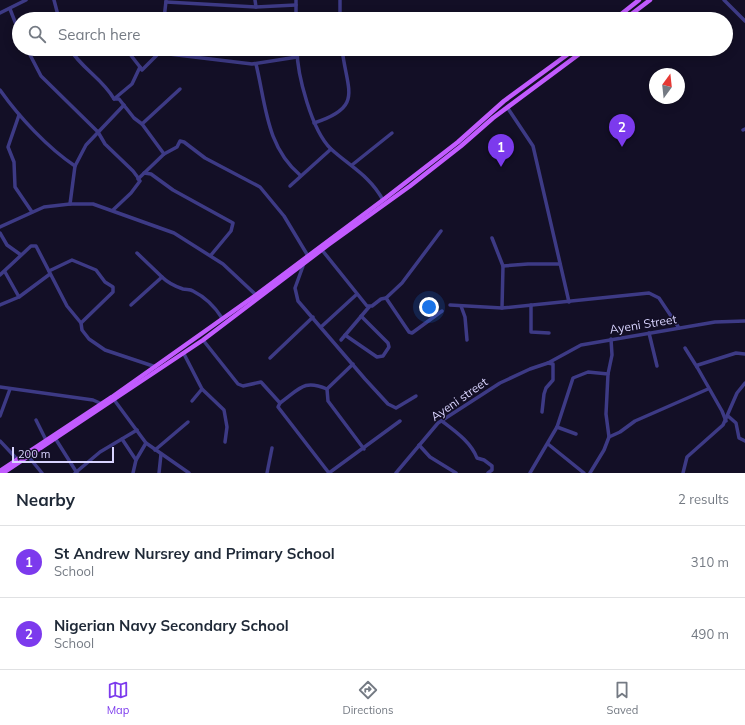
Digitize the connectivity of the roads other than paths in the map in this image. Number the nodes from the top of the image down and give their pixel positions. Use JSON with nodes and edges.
{"nodes":[{"id":1,"x":26,"y":0,"type":"edge"},
{"id":2,"x":54,"y":0,"type":"edge"},
{"id":3,"x":211,"y":0,"type":"edge"},
{"id":4,"x":255,"y":0,"type":"edge"},
{"id":5,"x":296,"y":0,"type":"edge"},
{"id":6,"x":340,"y":0,"type":"edge"},
{"id":7,"x":639,"y":0,"type":"edge"},
{"id":8,"x":650,"y":0,"type":"edge"},
{"id":9,"x":724,"y":0,"type":"edge"},
{"id":10,"x":166,"y":1,"type":"edge"},
{"id":11,"x":211,"y":5,"type":"junction"},
{"id":12,"x":296,"y":5,"type":"junction"},
{"id":13,"x":10,"y":8,"type":"junction"},
{"id":14,"x":256,"y":8,"type":"junction"},
{"id":15,"x":57,"y":12,"type":"edge"},
{"id":16,"x":165,"y":12,"type":"edge"},
{"id":17,"x":296,"y":12,"type":"edge"},
{"id":18,"x":340,"y":12,"type":"edge"},
{"id":19,"x":624,"y":12,"type":"edge"},
{"id":20,"x":635,"y":12,"type":"edge"},
{"id":21,"x":0,"y":13,"type":"edge"},
{"id":22,"x":12,"y":13,"type":"edge"},
{"id":23,"x":745,"y":21,"type":"edge"},
{"id":24,"x":31,"y":56,"type":"edge"},
{"id":25,"x":74,"y":56,"type":"edge"},
{"id":26,"x":131,"y":56,"type":"edge"},
{"id":27,"x":156,"y":56,"type":"edge"},
{"id":28,"x":186,"y":56,"type":"edge"},
{"id":29,"x":343,"y":56,"type":"edge"},
{"id":30,"x":565,"y":56,"type":"edge"},
{"id":31,"x":577,"y":56,"type":"edge"},
{"id":32,"x":297,"y":57,"type":"joint"},
{"id":33,"x":256,"y":64,"type":"junction"},
{"id":34,"x":140,"y":67,"type":"junction"},
{"id":35,"x":180,"y":89,"type":"dead end"},
{"id":36,"x":0,"y":90,"type":"edge"},
{"id":37,"x":114,"y":99,"type":"junction"},
{"id":38,"x":124,"y":105,"type":"junction"},
{"id":39,"x":507,"y":108,"type":"junction"},
{"id":40,"x":19,"y":114,"type":"junction"},
{"id":41,"x":314,"y":123,"type":"junction"},
{"id":42,"x":142,"y":124,"type":"junction"},
{"id":43,"x":98,"y":132,"type":"junction"},
{"id":44,"x":392,"y":133,"type":"dead end"},
{"id":45,"x":459,"y":144,"type":"junction"},
{"id":46,"x":331,"y":149,"type":"junction"},
{"id":47,"x":164,"y":154,"type":"junction"},
{"id":48,"x":352,"y":165,"type":"junction"},
{"id":49,"x":75,"y":166,"type":"junction"},
{"id":50,"x":144,"y":173,"type":"junction"},
{"id":51,"x":300,"y":175,"type":"junction"},
{"id":52,"x":140,"y":181,"type":"junction"},
{"id":53,"x":290,"y":186,"type":"dead end"},
{"id":54,"x":383,"y":200,"type":"junction"},
{"id":55,"x":70,"y":204,"type":"junction"},
{"id":56,"x":113,"y":210,"type":"junction"},
{"id":57,"x":32,"y":212,"type":"junction"},
{"id":58,"x":0,"y":227,"type":"edge"},
{"id":59,"x":441,"y":230,"type":"dead end"},
{"id":60,"x":343,"y":232,"type":"junction"},
{"id":61,"x":0,"y":233,"type":"edge"},
{"id":62,"x":492,"y":238,"type":"dead end"},
{"id":63,"x":322,"y":250,"type":"junction"},
{"id":64,"x":138,"y":253,"type":"dead end"},
{"id":65,"x":21,"y":255,"type":"junction"},
{"id":66,"x":211,"y":255,"type":"junction"},
{"id":67,"x":308,"y":256,"type":"junction"},
{"id":68,"x":560,"y":264,"type":"junction"},
{"id":69,"x":302,"y":266,"type":"junction"},
{"id":70,"x":503,"y":266,"type":"junction"},
{"id":71,"x":5,"y":272,"type":"junction"},
{"id":72,"x":50,"y":272,"type":"junction"},
{"id":73,"x":0,"y":275,"type":"edge"},
{"id":74,"x":162,"y":277,"type":"junction"},
{"id":75,"x":357,"y":294,"type":"junction"},
{"id":76,"x":256,"y":295,"type":"junction"},
{"id":77,"x":19,"y":297,"type":"junction"},
{"id":78,"x":386,"y":298,"type":"junction"},
{"id":79,"x":569,"y":302,"type":"junction"},
{"id":80,"x":0,"y":305,"type":"edge"},
{"id":81,"x":131,"y":305,"type":"dead end"},
{"id":82,"x":450,"y":305,"type":"dead end"},
{"id":83,"x":531,"y":305,"type":"junction"},
{"id":84,"x":461,"y":306,"type":"junction"},
{"id":85,"x":369,"y":307,"type":"junction"},
{"id":86,"x":502,"y":308,"type":"junction"},
{"id":87,"x":442,"y":311,"type":"dead end"},
{"id":88,"x":361,"y":316,"type":"junction"},
{"id":89,"x":313,"y":317,"type":"junction"},
{"id":90,"x":222,"y":318,"type":"junction"},
{"id":91,"x":745,"y":321,"type":"edge"},
{"id":92,"x":81,"y":324,"type":"junction"},
{"id":93,"x":321,"y":327,"type":"junction"},
{"id":94,"x":679,"y":328,"type":"junction"},
{"id":95,"x":549,"y":333,"type":"dead end"},
{"id":96,"x":649,"y":333,"type":"junction"},
{"id":97,"x":345,"y":336,"type":"junction"},
{"id":98,"x":611,"y":339,"type":"junction"},
{"id":99,"x":203,"y":340,"type":"junction"},
{"id":100,"x":341,"y":340,"type":"dead end"},
{"id":101,"x":467,"y":340,"type":"dead end"},
{"id":102,"x":684,"y":348,"type":"dead end"},
{"id":103,"x":184,"y":354,"type":"junction"},
{"id":104,"x":745,"y":354,"type":"edge"},
{"id":105,"x":270,"y":358,"type":"dead end"},
{"id":106,"x":548,"y":363,"type":"junction"},
{"id":107,"x":353,"y":364,"type":"junction"},
{"id":108,"x":657,"y":366,"type":"dead end"},
{"id":109,"x":156,"y":367,"type":"junction"},
{"id":110,"x":697,"y":367,"type":"junction"},
{"id":111,"x":608,"y":374,"type":"junction"},
{"id":112,"x":745,"y":383,"type":"edge"},
{"id":113,"x":0,"y":387,"type":"edge"},
{"id":114,"x":327,"y":388,"type":"junction"},
{"id":115,"x":10,"y":389,"type":"junction"},
{"id":116,"x":202,"y":389,"type":"junction"},
{"id":117,"x":708,"y":389,"type":"junction"},
{"id":118,"x":416,"y":396,"type":"dead end"},
{"id":119,"x":114,"y":399,"type":"junction"},
{"id":120,"x":192,"y":401,"type":"dead end"},
{"id":121,"x":280,"y":402,"type":"junction"},
{"id":122,"x":102,"y":404,"type":"junction"},
{"id":123,"x":542,"y":412,"type":"dead end"},
{"id":124,"x":0,"y":416,"type":"edge"},
{"id":125,"x":728,"y":416,"type":"junction"},
{"id":126,"x":36,"y":420,"type":"dead end"},
{"id":127,"x":400,"y":421,"type":"dead end"},
{"id":128,"x":442,"y":421,"type":"junction"},
{"id":129,"x":726,"y":421,"type":"junction"},
{"id":130,"x":188,"y":422,"type":"dead end"},
{"id":131,"x":557,"y":427,"type":"junction"},
{"id":132,"x":137,"y":430,"type":"junction"},
{"id":133,"x":576,"y":434,"type":"dead end"},
{"id":134,"x":608,"y":437,"type":"junction"},
{"id":135,"x":55,"y":438,"type":"junction"},
{"id":136,"x":122,"y":439,"type":"junction"},
{"id":137,"x":46,"y":440,"type":"junction"},
{"id":138,"x":0,"y":441,"type":"edge"},
{"id":139,"x":745,"y":441,"type":"edge"},
{"id":140,"x":146,"y":442,"type":"junction"},
{"id":141,"x":225,"y":442,"type":"dead end"},
{"id":142,"x":548,"y":444,"type":"junction"},
{"id":143,"x":419,"y":445,"type":"junction"},
{"id":144,"x":272,"y":448,"type":"dead end"},
{"id":145,"x":364,"y":449,"type":"junction"},
{"id":146,"x":155,"y":450,"type":"junction"},
{"id":147,"x":161,"y":454,"type":"junction"},
{"id":148,"x":28,"y":456,"type":"junction"},
{"id":149,"x":17,"y":459,"type":"junction"},
{"id":150,"x":136,"y":460,"type":"junction"},
{"id":151,"x":0,"y":471,"type":"edge"},
{"id":152,"x":3,"y":473,"type":"edge"},
{"id":153,"x":42,"y":473,"type":"edge"},
{"id":154,"x":76,"y":473,"type":"edge"},
{"id":155,"x":133,"y":473,"type":"edge"},
{"id":156,"x":159,"y":473,"type":"edge"},
{"id":157,"x":189,"y":473,"type":"edge"},
{"id":158,"x":267,"y":473,"type":"edge"},
{"id":159,"x":329,"y":473,"type":"edge"},
{"id":160,"x":396,"y":473,"type":"edge"},
{"id":161,"x":456,"y":473,"type":"edge"},
{"id":162,"x":488,"y":473,"type":"edge"},
{"id":163,"x":530,"y":473,"type":"edge"},
{"id":164,"x":584,"y":473,"type":"edge"},
{"id":165,"x":590,"y":473,"type":"edge"},
{"id":166,"x":683,"y":473,"type":"edge"}],
"edges":[{"from":1,"to":13,"type":"street"},
{"from":2,"to":15,"type":"street"},
{"from":3,"to":11,"type":"street"},
{"from":4,"to":14,"type":"street"},
{"from":5,"to":12,"type":"street"},
{"from":6,"to":18,"type":"street"},
{"from":7,"to":19,"type":"main road"},
{"from":8,"to":20,"type":"main road"},
{"from":9,"to":23,"type":"street"},
{"from":10,"to":11,"type":"street"},
{"from":10,"to":16,"type":"street"},
{"from":11,"to":14,"type":"street"},
{"from":12,"to":14,"type":"street"},
{"from":12,"to":17,"type":"street"},
{"from":13,"to":21,"type":"street"},
{"from":13,"to":22,"type":"street"},
{"from":24,"to":43,"type":"street"},
{"from":25,"to":37,"type":"street"},
{"from":26,"to":34,"type":"street"},
{"from":27,"to":34,"type":"street"},
{"from":28,"to":33,"type":"street"},
{"from":29,"to":41,"type":"street"},
{"from":30,"to":45,"type":"main road"},
{"from":31,"to":39,"type":"main road"},
{"from":32,"to":33,"type":"street"},
{"from":32,"to":41,"type":"street"},
{"from":33,"to":51,"type":"street"},
{"from":34,"to":37,"type":"street"},
{"from":35,"to":42,"type":"street"},
{"from":36,"to":40,"type":"street"},
{"from":37,"to":38,"type":"street"},
{"from":38,"to":42,"type":"street"},
{"from":38,"to":43,"type":"street"},
{"from":39,"to":45,"type":"main road"},
{"from":39,"to":68,"type":"street"},
{"from":40,"to":49,"type":"street"},
{"from":40,"to":57,"type":"street"},
{"from":41,"to":46,"type":"street"},
{"from":42,"to":47,"type":"street"},
{"from":43,"to":49,"type":"street"},
{"from":43,"to":52,"type":"street"},
{"from":44,"to":48,"type":"street"},
{"from":45,"to":54,"type":"main road"},
{"from":45,"to":60,"type":"main road"},
{"from":46,"to":48,"type":"street"},
{"from":46,"to":51,"type":"street"},
{"from":47,"to":50,"type":"street"},
{"from":47,"to":67,"type":"street"},
{"from":48,"to":54,"type":"street"},
{"from":49,"to":55,"type":"street"},
{"from":50,"to":52,"type":"street"},
{"from":50,"to":66,"type":"street"},
{"from":51,"to":53,"type":"street"},
{"from":52,"to":56,"type":"street"},
{"from":54,"to":60,"type":"main road"},
{"from":55,"to":56,"type":"street"},
{"from":55,"to":57,"type":"street"},
{"from":56,"to":66,"type":"street"},
{"from":57,"to":58,"type":"street"},
{"from":59,"to":78,"type":"street"},
{"from":60,"to":63,"type":"main road"},
{"from":60,"to":67,"type":"main road"},
{"from":61,"to":65,"type":"street"},
{"from":62,"to":70,"type":"street"},
{"from":63,"to":69,"type":"main road"},
{"from":63,"to":75,"type":"street"},
{"from":64,"to":74,"type":"street"},
{"from":65,"to":71,"type":"street"},
{"from":65,"to":72,"type":"street"},
{"from":66,"to":76,"type":"street"},
{"from":67,"to":76,"type":"main road"},
{"from":68,"to":70,"type":"street"},
{"from":68,"to":79,"type":"street"},
{"from":69,"to":89,"type":"street"},
{"from":69,"to":99,"type":"main road"},
{"from":70,"to":86,"type":"street"},
{"from":71,"to":73,"type":"street"},
{"from":71,"to":77,"type":"street"},
{"from":72,"to":77,"type":"street"},
{"from":72,"to":92,"type":"street"},
{"from":72,"to":92,"type":"street"},
{"from":74,"to":81,"type":"street"},
{"from":74,"to":90,"type":"street"},
{"from":75,"to":85,"type":"street"},
{"from":75,"to":93,"type":"street"},
{"from":76,"to":90,"type":"main road"},
{"from":77,"to":80,"type":"street"},
{"from":78,"to":85,"type":"street"},
{"from":78,"to":87,"type":"street"},
{"from":79,"to":83,"type":"street"},
{"from":79,"to":94,"type":"street"},
{"from":82,"to":84,"type":"street"},
{"from":83,"to":86,"type":"street"},
{"from":83,"to":95,"type":"street"},
{"from":84,"to":86,"type":"street"},
{"from":84,"to":101,"type":"street"},
{"from":85,"to":88,"type":"street"},
{"from":88,"to":97,"type":"street"},
{"from":88,"to":97,"type":"street"},
{"from":89,"to":93,"type":"street"},
{"from":89,"to":105,"type":"street"},
{"from":90,"to":109,"type":"main road"},
{"from":91,"to":94,"type":"street","name":"Ayeni Street"},
{"from":92,"to":109,"type":"street"},
{"from":93,"to":107,"type":"street"},
{"from":94,"to":96,"type":"street","name":"Ayeni Street"},
{"from":96,"to":98,"type":"street","name":"Ayeni Street"},
{"from":96,"to":108,"type":"street"},
{"from":97,"to":100,"type":"street"},
{"from":98,"to":106,"type":"street","name":"Ayeni Street"},
{"from":98,"to":111,"type":"street"},
{"from":99,"to":103,"type":"main road"},
{"from":99,"to":121,"type":"street"},
{"from":102,"to":110,"type":"street"},
{"from":103,"to":116,"type":"street"},
{"from":103,"to":119,"type":"main road"},
{"from":104,"to":110,"type":"street"},
{"from":106,"to":123,"type":"street"},
{"from":106,"to":128,"type":"street","name":"Ayeni street"},
{"from":107,"to":114,"type":"street"},
{"from":107,"to":118,"type":"street"},
{"from":109,"to":119,"type":"main road"},
{"from":110,"to":117,"type":"street"},
{"from":111,"to":131,"type":"street"},
{"from":111,"to":134,"type":"street"},
{"from":112,"to":125,"type":"street"},
{"from":113,"to":115,"type":"street"},
{"from":114,"to":121,"type":"street"},
{"from":114,"to":145,"type":"street"},
{"from":115,"to":122,"type":"street"},
{"from":115,"to":124,"type":"street"},
{"from":116,"to":120,"type":"street"},
{"from":116,"to":141,"type":"street"},
{"from":117,"to":129,"type":"street"},
{"from":117,"to":134,"type":"street"},
{"from":119,"to":122,"type":"main road"},
{"from":119,"to":132,"type":"street"},
{"from":119,"to":135,"type":"main road"},
{"from":121,"to":159,"type":"street"},
{"from":122,"to":137,"type":"main road"},
{"from":125,"to":129,"type":"street"},
{"from":125,"to":139,"type":"street"},
{"from":126,"to":137,"type":"street"},
{"from":127,"to":145,"type":"street"},
{"from":128,"to":143,"type":"street","name":"Ayeni street"},
{"from":128,"to":162,"type":"street"},
{"from":129,"to":166,"type":"street"},
{"from":130,"to":146,"type":"street"},
{"from":131,"to":133,"type":"street"},
{"from":131,"to":142,"type":"street"},
{"from":132,"to":136,"type":"street"},
{"from":132,"to":140,"type":"street"},
{"from":134,"to":165,"type":"street"},
{"from":135,"to":148,"type":"main road"},
{"from":135,"to":154,"type":"street"},
{"from":136,"to":150,"type":"street"},
{"from":136,"to":154,"type":"street"},
{"from":137,"to":149,"type":"main road"},
{"from":138,"to":149,"type":"street"},
{"from":140,"to":146,"type":"street"},
{"from":140,"to":150,"type":"street"},
{"from":142,"to":163,"type":"street"},
{"from":142,"to":164,"type":"street"},
{"from":143,"to":160,"type":"street","name":"Ayeni street"},
{"from":143,"to":161,"type":"street"},
{"from":144,"to":158,"type":"street"},
{"from":145,"to":159,"type":"street"},
{"from":146,"to":147,"type":"street"},
{"from":147,"to":156,"type":"street"},
{"from":147,"to":157,"type":"street"},
{"from":148,"to":152,"type":"main road"},
{"from":148,"to":153,"type":"street"},
{"from":149,"to":151,"type":"main road"},
{"from":150,"to":155,"type":"street"}]}
